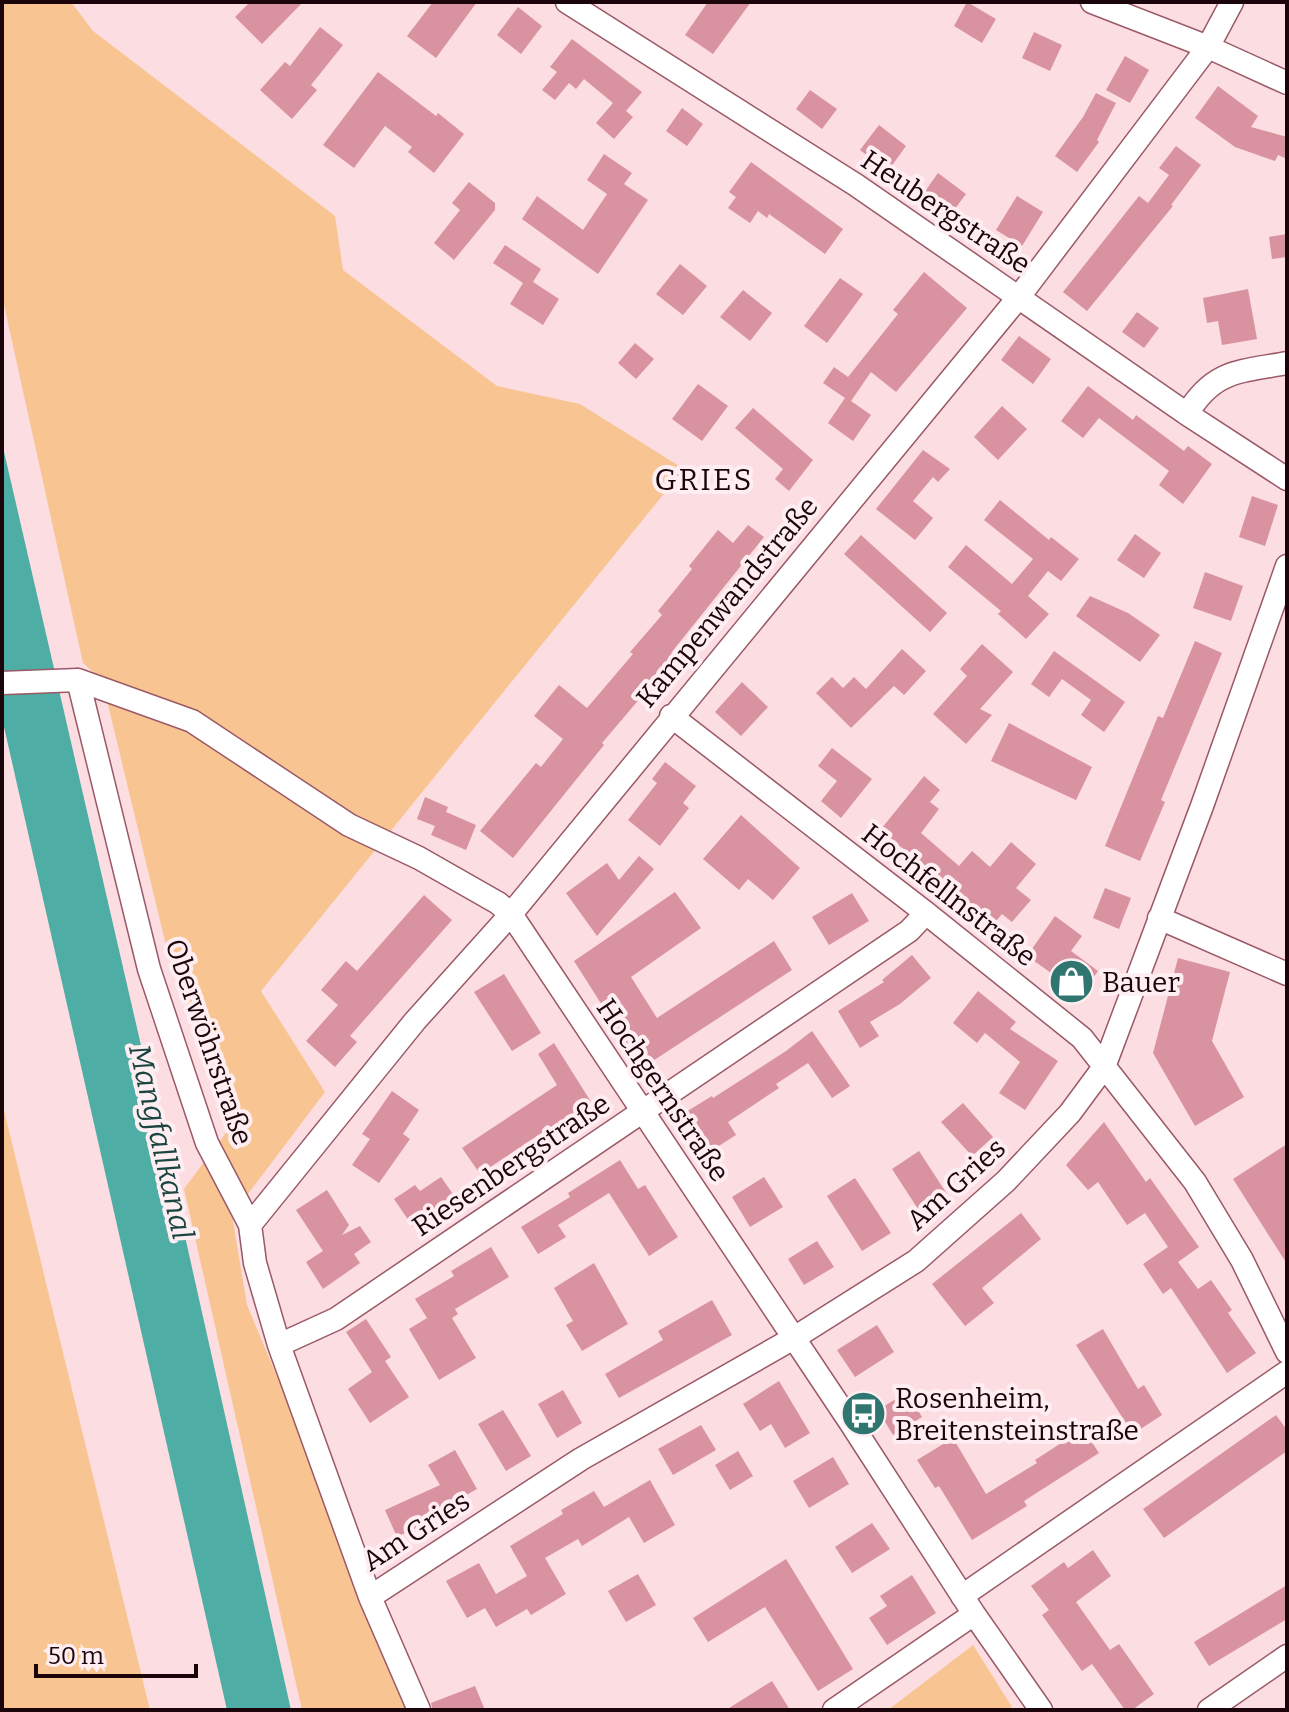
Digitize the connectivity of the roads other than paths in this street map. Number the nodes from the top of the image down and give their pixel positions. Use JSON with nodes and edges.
{"nodes":[{"id":1,"x":567,"y":2,"type":"edge"},
{"id":2,"x":1092,"y":2,"type":"edge"},
{"id":3,"x":1232,"y":2,"type":"edge"},
{"id":4,"x":1208,"y":47,"type":"junction"},
{"id":5,"x":1287,"y":83,"type":"edge"},
{"id":6,"x":1018,"y":298,"type":"junction"},
{"id":7,"x":1287,"y":363,"type":"edge"},
{"id":8,"x":1187,"y":414,"type":"junction"},
{"id":9,"x":1287,"y":479,"type":"edge"},
{"id":10,"x":1287,"y":566,"type":"edge"},
{"id":11,"x":73,"y":680,"type":"junction"},
{"id":12,"x":2,"y":683,"type":"edge"},
{"id":13,"x":671,"y":716,"type":"junction"},
{"id":14,"x":926,"y":913,"type":"junction"},
{"id":15,"x":511,"y":914,"type":"junction"},
{"id":16,"x":1159,"y":918,"type":"junction"},
{"id":17,"x":1287,"y":974,"type":"edge"},
{"id":18,"x":1104,"y":1067,"type":"junction"},
{"id":19,"x":642,"y":1113,"type":"junction"},
{"id":20,"x":250,"y":1225,"type":"junction"},
{"id":21,"x":794,"y":1338,"type":"junction"},
{"id":22,"x":279,"y":1345,"type":"junction"},
{"id":23,"x":1287,"y":1352,"type":"edge"},
{"id":24,"x":1287,"y":1372,"type":"edge"},
{"id":25,"x":370,"y":1597,"type":"junction"},
{"id":26,"x":968,"y":1605,"type":"junction"},
{"id":27,"x":1287,"y":1656,"type":"edge"},
{"id":28,"x":419,"y":1710,"type":"edge"},
{"id":29,"x":834,"y":1710,"type":"edge"},
{"id":30,"x":1041,"y":1710,"type":"edge"},
{"id":31,"x":1209,"y":1710,"type":"edge"}],
"edges":[{"from":1,"to":6,"type":"street","name":"Heubergstraße"},
{"from":2,"to":4,"type":"street"},
{"from":3,"to":4,"type":"street","name":"Kampenwandstraße"},
{"from":4,"to":5,"type":"street"},
{"from":4,"to":6,"type":"street","name":"Kampenwandstraße"},
{"from":6,"to":8,"type":"street","name":"Heubergstraße"},
{"from":6,"to":13,"type":"street","name":"Kampenwandstraße"},
{"from":7,"to":8,"type":"street"},
{"from":8,"to":9,"type":"street","name":"Heubergstraße"},
{"from":10,"to":16,"type":"street","name":"Am Gries"},
{"from":11,"to":12,"type":"street"},
{"from":11,"to":15,"type":"street","name":"Hochgernstraße"},
{"from":11,"to":20,"type":"street","name":"Oberwöhrstraße"},
{"from":13,"to":14,"type":"street","name":"Hochfellnstraße"},
{"from":13,"to":15,"type":"street","name":"Kampenwandstraße"},
{"from":14,"to":18,"type":"street","name":"Hochfellnstraße"},
{"from":14,"to":19,"type":"street","name":"Riesenbergstraße"},
{"from":15,"to":19,"type":"street","name":"Hochgernstraße"},
{"from":15,"to":20,"type":"street","name":"Kampenwandstraße"},
{"from":16,"to":17,"type":"street"},
{"from":16,"to":18,"type":"street","name":"Am Gries"},
{"from":18,"to":21,"type":"street","name":"Am Gries"},
{"from":18,"to":23,"type":"street","name":"Hochfellnstraße"},
{"from":19,"to":21,"type":"street","name":"Hochgernstraße"},
{"from":19,"to":22,"type":"street","name":"Riesenbergstraße"},
{"from":20,"to":22,"type":"street","name":"Oberwöhrstraße"},
{"from":21,"to":25,"type":"street","name":"Am Gries"},
{"from":21,"to":26,"type":"street","name":"Hochgernstraße"},
{"from":22,"to":25,"type":"street","name":"Oberwöhrstraße"},
{"from":24,"to":26,"type":"street"},
{"from":25,"to":28,"type":"street","name":"Oberwöhrstraße"},
{"from":26,"to":29,"type":"street"},
{"from":26,"to":30,"type":"street","name":"Hochgernstraße"},
{"from":27,"to":31,"type":"street"}]}
